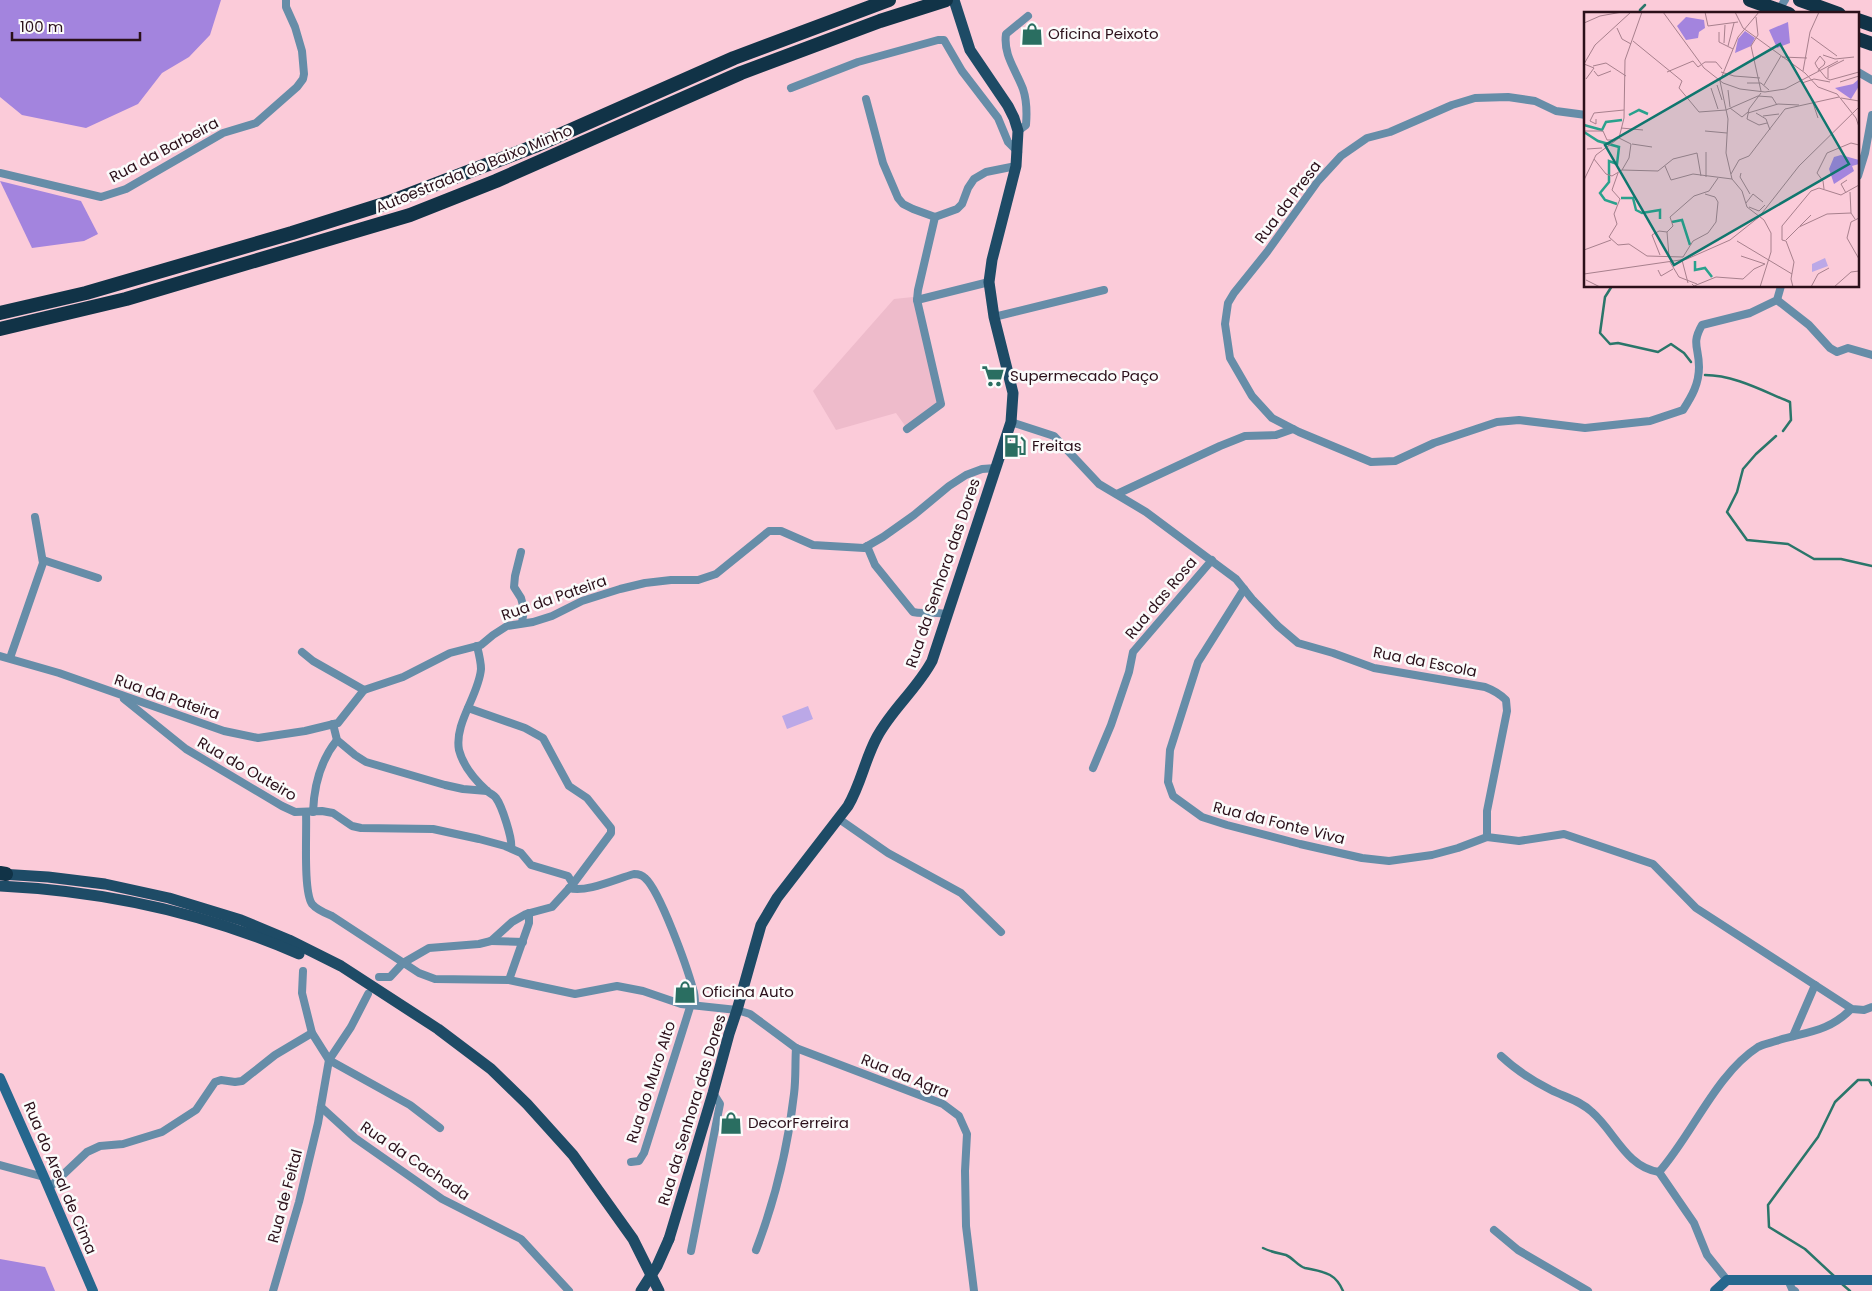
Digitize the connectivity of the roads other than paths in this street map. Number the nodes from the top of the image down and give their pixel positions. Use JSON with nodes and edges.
{"nodes":[{"id":1,"x":286,"y":0,"type":"edge"},
{"id":2,"x":889,"y":0,"type":"edge"},
{"id":3,"x":946,"y":0,"type":"edge"},
{"id":4,"x":954,"y":0,"type":"edge"},
{"id":5,"x":1750,"y":0,"type":"edge"},
{"id":6,"x":1785,"y":0,"type":"edge"},
{"id":7,"x":1800,"y":0,"type":"edge"},
{"id":8,"x":1778,"y":12,"type":"edge"},
{"id":9,"x":1783,"y":12,"type":"edge"},
{"id":10,"x":1833,"y":12,"type":"edge"},
{"id":11,"x":1028,"y":16,"type":"dead end"},
{"id":12,"x":1860,"y":21,"type":"edge"},
{"id":13,"x":1872,"y":25,"type":"edge"},
{"id":14,"x":1860,"y":40,"type":"edge"},
{"id":15,"x":1872,"y":44,"type":"edge"},
{"id":16,"x":1860,"y":73,"type":"edge"},
{"id":17,"x":1872,"y":80,"type":"edge"},
{"id":18,"x":791,"y":88,"type":"dead end"},
{"id":19,"x":866,"y":99,"type":"dead end"},
{"id":20,"x":1872,"y":114,"type":"edge"},
{"id":21,"x":1584,"y":115,"type":"edge"},
{"id":22,"x":1018,"y":131,"type":"junction"},
{"id":23,"x":1018,"y":152,"type":"junction"},
{"id":24,"x":1872,"y":157,"type":"edge"},
{"id":25,"x":1862,"y":163,"type":"junction"},
{"id":26,"x":1016,"y":166,"type":"junction"},
{"id":27,"x":1860,"y":170,"type":"edge"},
{"id":28,"x":0,"y":173,"type":"edge"},
{"id":29,"x":934,"y":216,"type":"junction"},
{"id":30,"x":989,"y":282,"type":"junction"},
{"id":31,"x":1780,"y":288,"type":"edge"},
{"id":32,"x":1104,"y":290,"type":"dead end"},
{"id":33,"x":917,"y":300,"type":"junction"},
{"id":34,"x":1777,"y":300,"type":"junction"},
{"id":35,"x":0,"y":314,"type":"edge"},
{"id":36,"x":994,"y":317,"type":"junction"},
{"id":37,"x":0,"y":329,"type":"edge"},
{"id":38,"x":1872,"y":354,"type":"edge"},
{"id":39,"x":1011,"y":422,"type":"junction"},
{"id":40,"x":907,"y":429,"type":"dead end"},
{"id":41,"x":1293,"y":429,"type":"junction"},
{"id":42,"x":996,"y":468,"type":"junction"},
{"id":43,"x":1117,"y":494,"type":"junction"},
{"id":44,"x":35,"y":517,"type":"dead end"},
{"id":45,"x":867,"y":546,"type":"junction"},
{"id":46,"x":521,"y":552,"type":"dead end"},
{"id":47,"x":43,"y":560,"type":"junction"},
{"id":48,"x":1212,"y":560,"type":"junction"},
{"id":49,"x":98,"y":578,"type":"dead end"},
{"id":50,"x":1244,"y":589,"type":"junction"},
{"id":51,"x":948,"y":615,"type":"junction"},
{"id":52,"x":522,"y":623,"type":"junction"},
{"id":53,"x":477,"y":646,"type":"junction"},
{"id":54,"x":302,"y":652,"type":"dead end"},
{"id":55,"x":0,"y":656,"type":"edge"},
{"id":56,"x":10,"y":658,"type":"junction"},
{"id":57,"x":364,"y":690,"type":"junction"},
{"id":58,"x":118,"y":694,"type":"junction"},
{"id":59,"x":468,"y":708,"type":"junction"},
{"id":60,"x":333,"y":724,"type":"junction"},
{"id":61,"x":337,"y":740,"type":"junction"},
{"id":62,"x":1093,"y":768,"type":"dead end"},
{"id":63,"x":486,"y":791,"type":"junction"},
{"id":64,"x":310,"y":812,"type":"junction"},
{"id":65,"x":839,"y":819,"type":"junction"},
{"id":66,"x":1487,"y":837,"type":"junction"},
{"id":67,"x":511,"y":848,"type":"junction"},
{"id":68,"x":2,"y":877,"type":"edge"},
{"id":69,"x":571,"y":886,"type":"junction"},
{"id":70,"x":529,"y":913,"type":"junction"},
{"id":71,"x":1001,"y":932,"type":"dead end"},
{"id":72,"x":491,"y":941,"type":"junction"},
{"id":73,"x":523,"y":942,"type":"junction"},
{"id":74,"x":403,"y":963,"type":"junction"},
{"id":75,"x":302,"y":971,"type":"dead end"},
{"id":76,"x":379,"y":977,"type":"dead end"},
{"id":77,"x":509,"y":980,"type":"junction"},
{"id":78,"x":1815,"y":985,"type":"junction"},
{"id":79,"x":368,"y":994,"type":"dead end"},
{"id":80,"x":693,"y":1005,"type":"junction"},
{"id":81,"x":1872,"y":1007,"type":"edge"},
{"id":82,"x":1851,"y":1008,"type":"junction"},
{"id":83,"x":737,"y":1010,"type":"junction"},
{"id":84,"x":312,"y":1033,"type":"junction"},
{"id":85,"x":1793,"y":1036,"type":"junction"},
{"id":86,"x":796,"y":1048,"type":"junction"},
{"id":87,"x":1501,"y":1056,"type":"dead end"},
{"id":88,"x":329,"y":1060,"type":"junction"},
{"id":89,"x":0,"y":1078,"type":"edge"},
{"id":90,"x":713,"y":1094,"type":"junction"},
{"id":91,"x":321,"y":1107,"type":"junction"},
{"id":92,"x":440,"y":1128,"type":"dead end"},
{"id":93,"x":631,"y":1162,"type":"dead end"},
{"id":94,"x":0,"y":1165,"type":"edge"},
{"id":95,"x":1659,"y":1172,"type":"junction"},
{"id":96,"x":44,"y":1177,"type":"junction"},
{"id":97,"x":49,"y":1188,"type":"junction"},
{"id":98,"x":1494,"y":1230,"type":"dead end"},
{"id":99,"x":756,"y":1250,"type":"dead end"},
{"id":100,"x":691,"y":1252,"type":"dead end"},
{"id":101,"x":1727,"y":1280,"type":"junction"},
{"id":102,"x":1788,"y":1280,"type":"junction"},
{"id":103,"x":1872,"y":1280,"type":"edge"},
{"id":104,"x":93,"y":1291,"type":"edge"},
{"id":105,"x":272,"y":1291,"type":"edge"},
{"id":106,"x":569,"y":1291,"type":"edge"},
{"id":107,"x":641,"y":1291,"type":"edge"},
{"id":108,"x":659,"y":1291,"type":"edge"},
{"id":109,"x":974,"y":1291,"type":"edge"},
{"id":110,"x":1588,"y":1291,"type":"edge"},
{"id":111,"x":1716,"y":1291,"type":"edge"},
{"id":112,"x":1795,"y":1291,"type":"edge"}],
"edges":[{"from":1,"to":28,"type":"street","name":"Rua da Barbeira"},
{"from":2,"to":35,"type":"highway","name":"Autoestrada do Baixo Minho"},
{"from":3,"to":37,"type":"highway","name":"Autoestrada do Baixo Minho"},
{"from":4,"to":22,"type":"main road","name":"Rua da Senhora das Dores"},
{"from":5,"to":9,"type":"highway","bridge":true},
{"from":6,"to":8,"type":"street"},
{"from":7,"to":10,"type":"highway"},
{"from":11,"to":22,"type":"street"},
{"from":12,"to":13,"type":"highway"},
{"from":14,"to":15,"type":"highway"},
{"from":16,"to":17,"type":"street"},
{"from":18,"to":23,"type":"street"},
{"from":19,"to":29,"type":"street"},
{"from":20,"to":25,"type":"street"},
{"from":21,"to":41,"type":"street","name":"Rua da Presa"},
{"from":22,"to":23,"type":"main road","name":"Rua da Senhora das Dores"},
{"from":23,"to":26,"type":"main road","name":"Rua da Senhora das Dores"},
{"from":24,"to":25,"type":"street"},
{"from":25,"to":27,"type":"street"},
{"from":26,"to":29,"type":"street"},
{"from":26,"to":30,"type":"main road","name":"Rua da Senhora das Dores"},
{"from":29,"to":33,"type":"street"},
{"from":30,"to":33,"type":"street"},
{"from":30,"to":36,"type":"main road","name":"Rua da Senhora das Dores"},
{"from":31,"to":34,"type":"street"},
{"from":32,"to":36,"type":"street"},
{"from":33,"to":40,"type":"street"},
{"from":34,"to":38,"type":"street"},
{"from":34,"to":41,"type":"street","name":"Rua da Presa"},
{"from":36,"to":39,"type":"main road","name":"Rua da Senhora das Dores"},
{"from":39,"to":42,"type":"main road","name":"Rua da Senhora das Dores"},
{"from":39,"to":43,"type":"street","name":"Rua da Escola"},
{"from":41,"to":43,"type":"street"},
{"from":42,"to":45,"type":"street","name":"Rua da Pateira"},
{"from":42,"to":51,"type":"main road","name":"Rua da Senhora das Dores"},
{"from":43,"to":48,"type":"street","name":"Rua da Escola"},
{"from":44,"to":47,"type":"street"},
{"from":45,"to":51,"type":"street"},
{"from":45,"to":52,"type":"street","name":"Rua da Pateira"},
{"from":46,"to":52,"type":"street"},
{"from":47,"to":49,"type":"street"},
{"from":47,"to":56,"type":"street"},
{"from":48,"to":50,"type":"street","name":"Rua da Escola"},
{"from":48,"to":62,"type":"street","name":"Rua das Rosa"},
{"from":50,"to":66,"type":"street","name":"Rua da Escola"},
{"from":50,"to":66,"type":"street","name":"Rua da Fonte Viva"},
{"from":51,"to":65,"type":"main road","name":"Rua da Senhora das Dores"},
{"from":52,"to":53,"type":"street","name":"Rua da Pateira"},
{"from":53,"to":57,"type":"street","name":"Rua da Pateira"},
{"from":53,"to":59,"type":"street"},
{"from":54,"to":57,"type":"street"},
{"from":55,"to":56,"type":"street","name":"Rua da Pateira"},
{"from":56,"to":58,"type":"street","name":"Rua da Pateira"},
{"from":57,"to":60,"type":"street","name":"Rua da Pateira"},
{"from":58,"to":60,"type":"street","name":"Rua da Pateira"},
{"from":58,"to":64,"type":"street","name":"Rua do Outeiro"},
{"from":59,"to":63,"type":"street"},
{"from":59,"to":69,"type":"street"},
{"from":60,"to":61,"type":"street"},
{"from":61,"to":63,"type":"street"},
{"from":61,"to":64,"type":"street"},
{"from":63,"to":67,"type":"street"},
{"from":64,"to":67,"type":"street","name":"Rua do Outeiro"},
{"from":64,"to":74,"type":"street","name":"Rua da Agra"},
{"from":65,"to":71,"type":"street"},
{"from":65,"to":83,"type":"main road","name":"Rua da Senhora das Dores"},
{"from":66,"to":78,"type":"street"},
{"from":67,"to":69,"type":"street","name":"Rua do Outeiro"},
{"from":68,"to":108,"type":"main road"},
{"from":69,"to":70,"type":"street"},
{"from":69,"to":80,"type":"street"},
{"from":70,"to":72,"type":"street"},
{"from":70,"to":73,"type":"street"},
{"from":72,"to":73,"type":"street"},
{"from":72,"to":74,"type":"street"},
{"from":73,"to":77,"type":"street"},
{"from":74,"to":76,"type":"street"},
{"from":74,"to":77,"type":"street","name":"Rua da Agra"},
{"from":75,"to":84,"type":"street"},
{"from":77,"to":80,"type":"street","name":"Rua da Agra"},
{"from":78,"to":82,"type":"street"},
{"from":78,"to":85,"type":"street"},
{"from":79,"to":88,"type":"street"},
{"from":80,"to":83,"type":"street","name":"Rua da Agra"},
{"from":80,"to":93,"type":"street","name":"Rua do Muro Alto"},
{"from":81,"to":82,"type":"street"},
{"from":82,"to":85,"type":"street"},
{"from":83,"to":86,"type":"street","name":"Rua da Agra"},
{"from":83,"to":90,"type":"main road","name":"Rua da Senhora das Dores"},
{"from":84,"to":88,"type":"street"},
{"from":84,"to":97,"type":"street"},
{"from":85,"to":95,"type":"street"},
{"from":86,"to":99,"type":"street"},
{"from":86,"to":109,"type":"street","name":"Rua da Agra"},
{"from":87,"to":95,"type":"street"},
{"from":88,"to":91,"type":"street"},
{"from":88,"to":92,"type":"street"},
{"from":89,"to":96,"type":"main road","name":"Rua do Areal de Cima"},
{"from":90,"to":100,"type":"street"},
{"from":90,"to":107,"type":"main road","name":"Rua da Senhora das Dores","bridge":true},
{"from":91,"to":105,"type":"street","name":"Rua de Feital"},
{"from":91,"to":106,"type":"street","name":"Rua da Cachada"},
{"from":94,"to":96,"type":"street"},
{"from":95,"to":101,"type":"street"},
{"from":96,"to":97,"type":"main road","name":"Rua do Areal de Cima"},
{"from":97,"to":104,"type":"main road","name":"Rua do Areal de Cima"},
{"from":98,"to":110,"type":"street"},
{"from":101,"to":102,"type":"main road"},
{"from":101,"to":111,"type":"main road"},
{"from":102,"to":103,"type":"main road"},
{"from":102,"to":112,"type":"street"}]}
